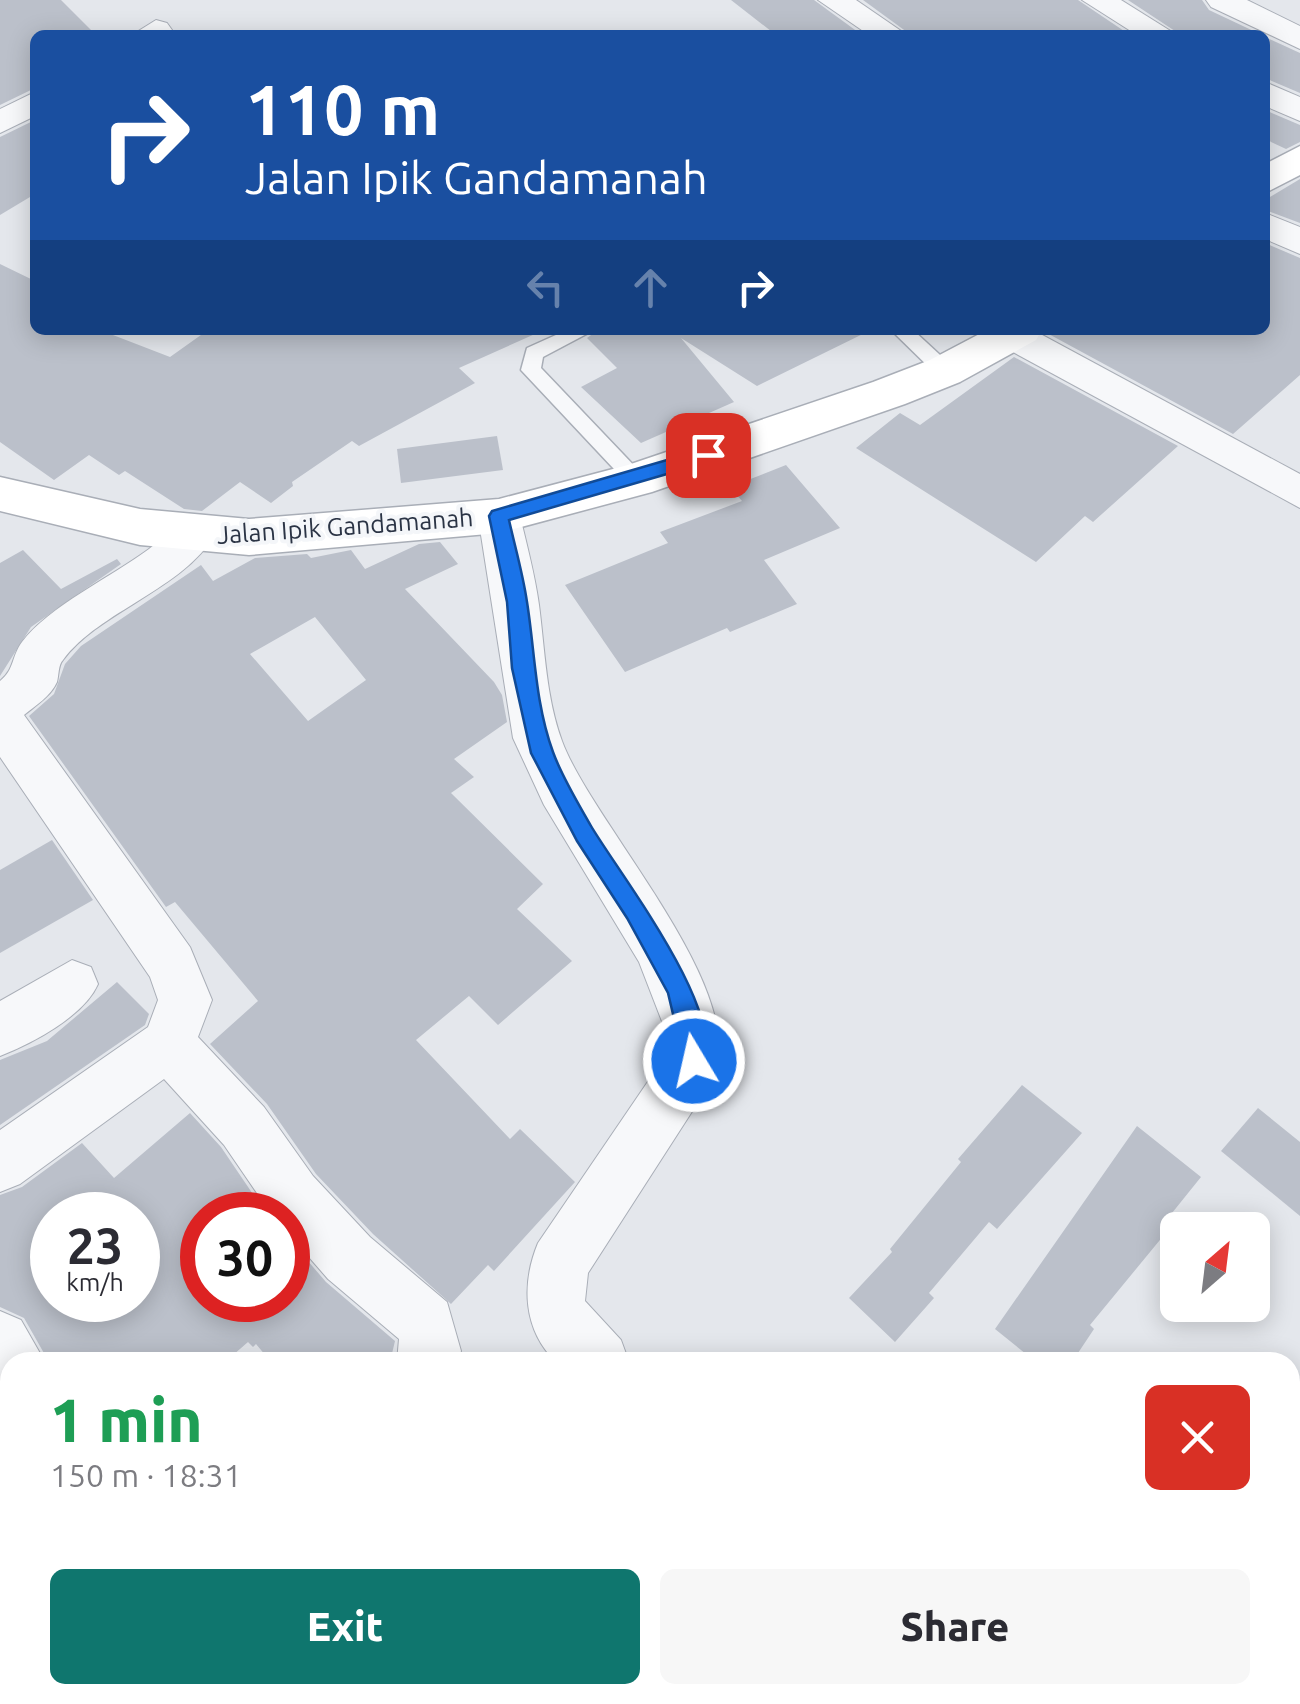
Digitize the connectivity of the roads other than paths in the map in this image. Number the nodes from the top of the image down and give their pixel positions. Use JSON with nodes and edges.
{"nodes":[{"id":1,"x":1098,"y":0,"type":"edge"},
{"id":2,"x":1222,"y":0,"type":"edge"},
{"id":3,"x":858,"y":5,"type":"edge"},
{"id":4,"x":886,"y":30,"type":"edge"},
{"id":5,"x":1152,"y":30,"type":"edge"},
{"id":6,"x":1300,"y":39,"type":"edge"},
{"id":7,"x":1270,"y":95,"type":"edge"},
{"id":8,"x":30,"y":105,"type":"edge"},
{"id":9,"x":1300,"y":111,"type":"edge"},
{"id":10,"x":0,"y":123,"type":"edge"},
{"id":11,"x":1300,"y":158,"type":"edge"},
{"id":12,"x":1270,"y":179,"type":"edge"},
{"id":13,"x":1270,"y":227,"type":"edge"},
{"id":14,"x":1300,"y":242,"type":"edge"},
{"id":15,"x":573,"y":335,"type":"edge"},
{"id":16,"x":907,"y":335,"type":"edge"},
{"id":17,"x":1013,"y":335,"type":"edge"},
{"id":18,"x":1021,"y":335,"type":"edge"},
{"id":19,"x":945,"y":372,"type":"junction"},
{"id":20,"x":636,"y":480,"type":"junction"},
{"id":21,"x":1300,"y":493,"type":"edge"},
{"id":22,"x":0,"y":494,"type":"edge"},
{"id":23,"x":498,"y":516,"type":"junction"},
{"id":24,"x":193,"y":534,"type":"junction"},
{"id":25,"x":0,"y":708,"type":"edge"},
{"id":26,"x":0,"y":719,"type":"edge"},
{"id":27,"x":72,"y":984,"type":"dead end"},
{"id":28,"x":0,"y":1031,"type":"edge"},
{"id":29,"x":168,"y":1044,"type":"junction"},
{"id":30,"x":0,"y":1164,"type":"edge"},
{"id":31,"x":431,"y":1352,"type":"edge"},
{"id":32,"x":589,"y":1352,"type":"edge"}],
"edges":[{"from":1,"to":5,"type":"street"},
{"from":2,"to":6,"type":"street"},
{"from":3,"to":4,"type":"street"},
{"from":7,"to":9,"type":"street"},
{"from":8,"to":10,"type":"street"},
{"from":11,"to":12,"type":"street"},
{"from":13,"to":14,"type":"street"},
{"from":15,"to":20,"type":"lane"},
{"from":16,"to":19,"type":"lane"},
{"from":17,"to":19,"type":"street","name":"Jalan Ipik Gandamanah"},
{"from":18,"to":21,"type":"street"},
{"from":19,"to":20,"type":"street","name":"Jalan Ipik Gandamanah"},
{"from":20,"to":23,"type":"street","name":"Jalan Ipik Gandamanah"},
{"from":22,"to":24,"type":"street","name":"Jalan Ipik Gandamanah"},
{"from":23,"to":24,"type":"street","name":"Jalan Ipik Gandamanah"},
{"from":23,"to":32,"type":"street"},
{"from":24,"to":25,"type":"street"},
{"from":26,"to":29,"type":"street"},
{"from":27,"to":28,"type":"street"},
{"from":29,"to":30,"type":"street"},
{"from":29,"to":31,"type":"street"}]}
